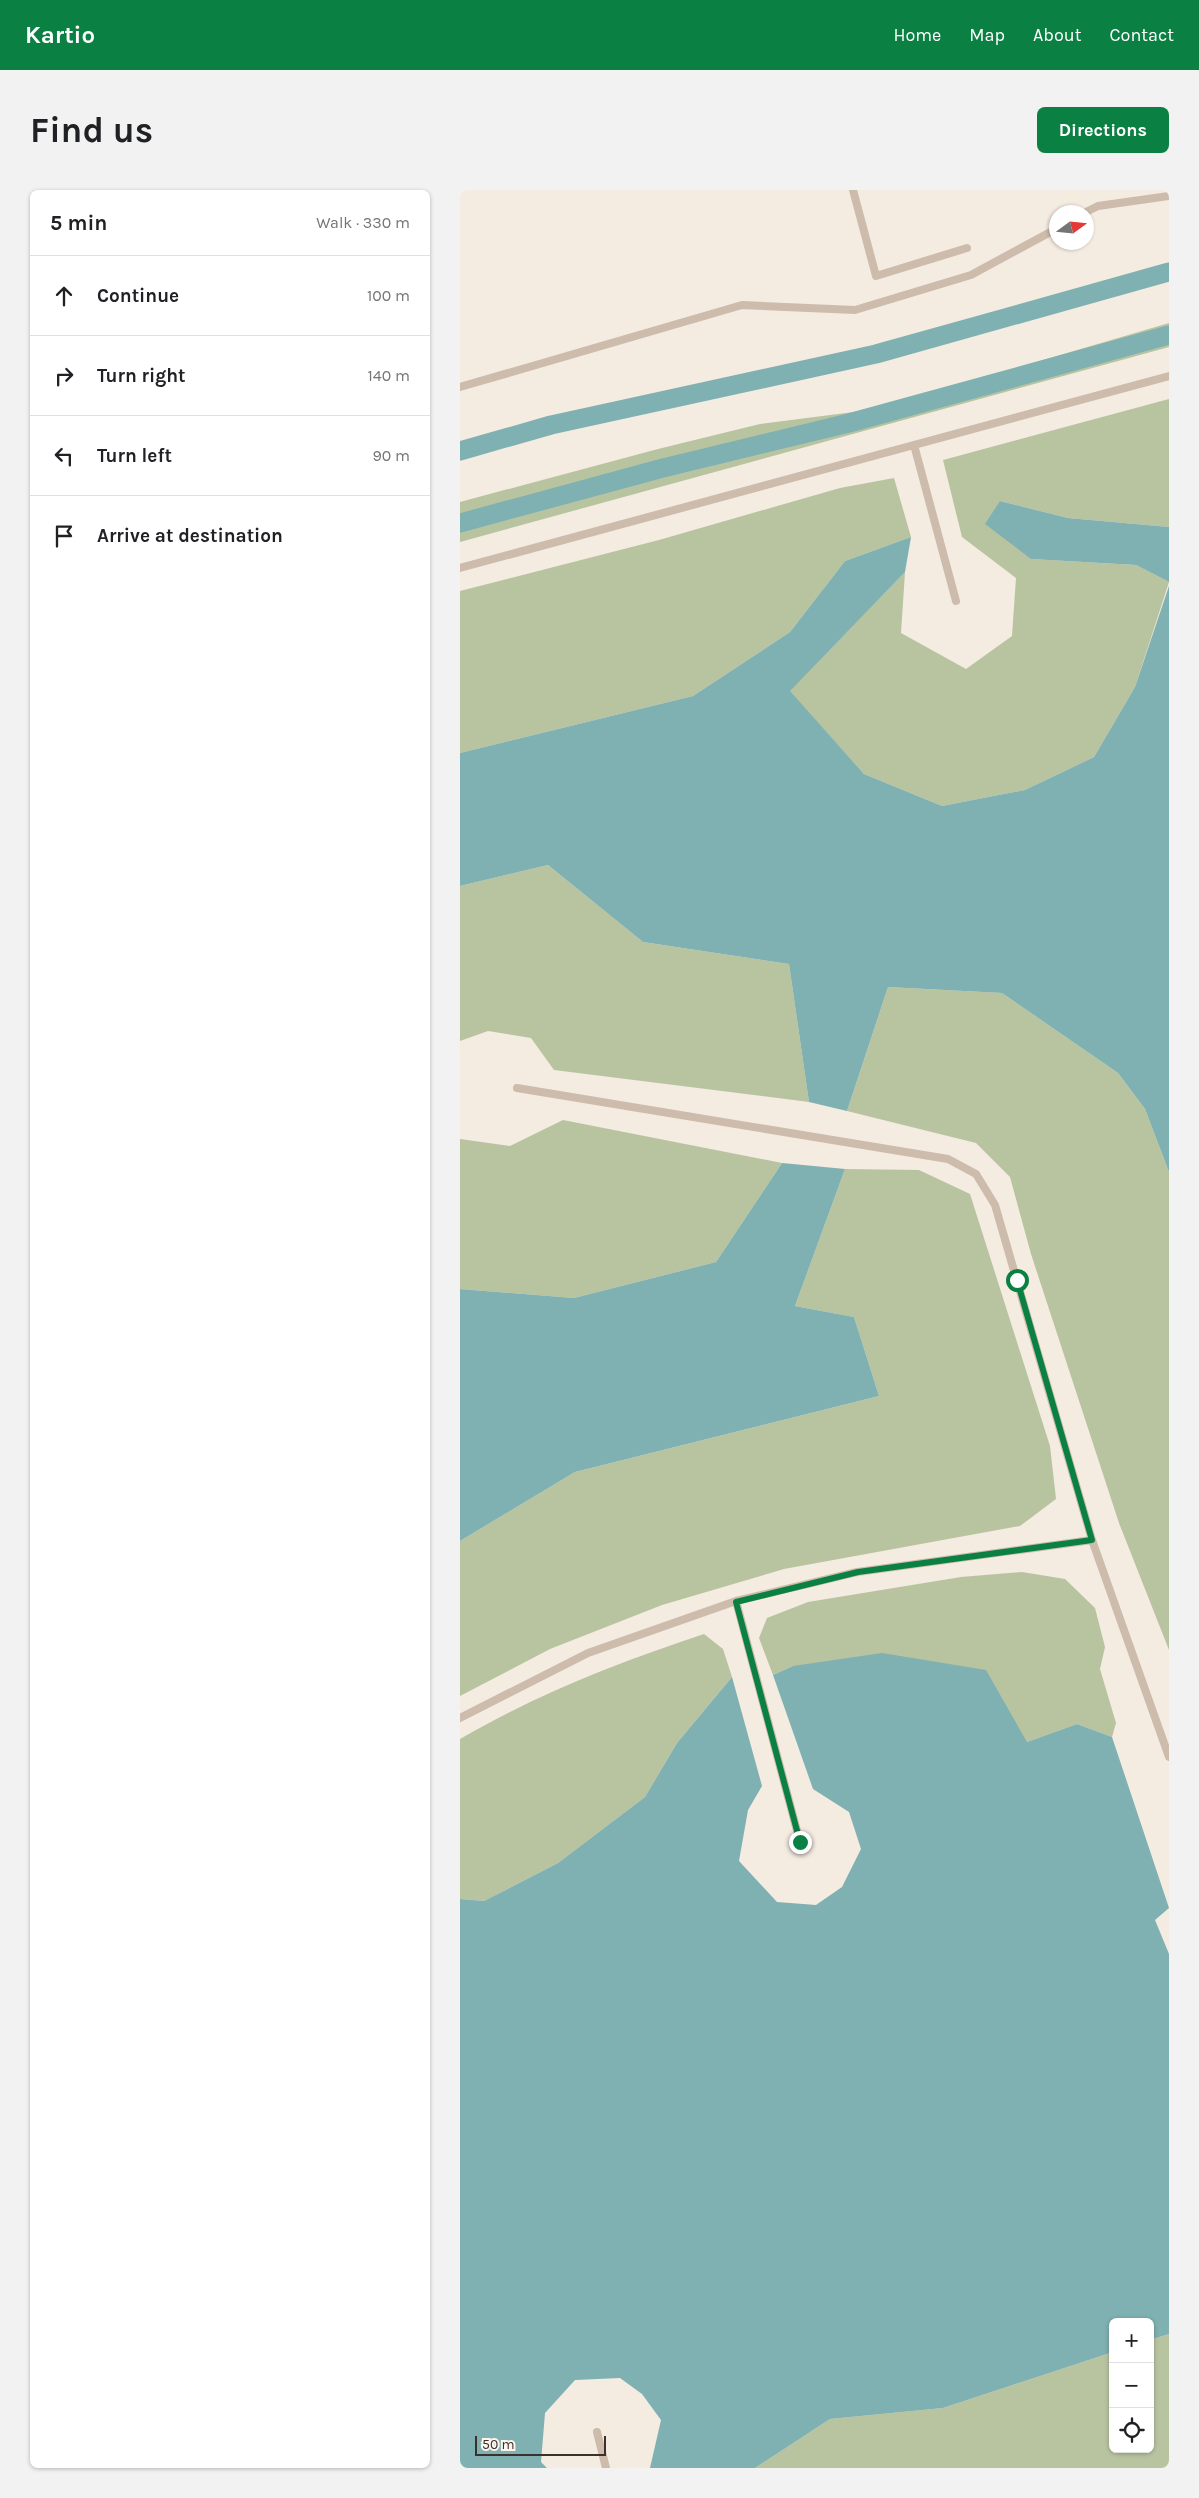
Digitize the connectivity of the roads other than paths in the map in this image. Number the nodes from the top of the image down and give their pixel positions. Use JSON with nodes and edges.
{"nodes":[{"id":1,"x":853,"y":190,"type":"edge"},
{"id":2,"x":1169,"y":196,"type":"edge"},
{"id":3,"x":1094,"y":208,"type":"edge"},
{"id":4,"x":1049,"y":233,"type":"edge"},
{"id":5,"x":967,"y":248,"type":"dead end"},
{"id":6,"x":1169,"y":376,"type":"edge"},
{"id":7,"x":460,"y":386,"type":"edge"},
{"id":8,"x":914,"y":445,"type":"junction"},
{"id":9,"x":460,"y":568,"type":"edge"},
{"id":10,"x":956,"y":601,"type":"dead end"},
{"id":11,"x":517,"y":1088,"type":"dead end"},
{"id":12,"x":1092,"y":1540,"type":"junction"},
{"id":13,"x":736,"y":1602,"type":"junction"},
{"id":14,"x":460,"y":1718,"type":"edge"},
{"id":15,"x":1169,"y":1756,"type":"edge"},
{"id":16,"x":800,"y":1842,"type":"dead end"},
{"id":17,"x":598,"y":2432,"type":"dead end"},
{"id":18,"x":606,"y":2468,"type":"edge"}],
"edges":[{"from":1,"to":5,"type":"lane"},
{"from":2,"to":3,"type":"lane"},
{"from":4,"to":7,"type":"lane"},
{"from":6,"to":8,"type":"lane"},
{"from":8,"to":9,"type":"lane"},
{"from":8,"to":10,"type":"lane"},
{"from":11,"to":12,"type":"lane"},
{"from":12,"to":13,"type":"lane"},
{"from":12,"to":15,"type":"lane"},
{"from":13,"to":14,"type":"lane"},
{"from":13,"to":16,"type":"lane"},
{"from":17,"to":18,"type":"lane"}]}
